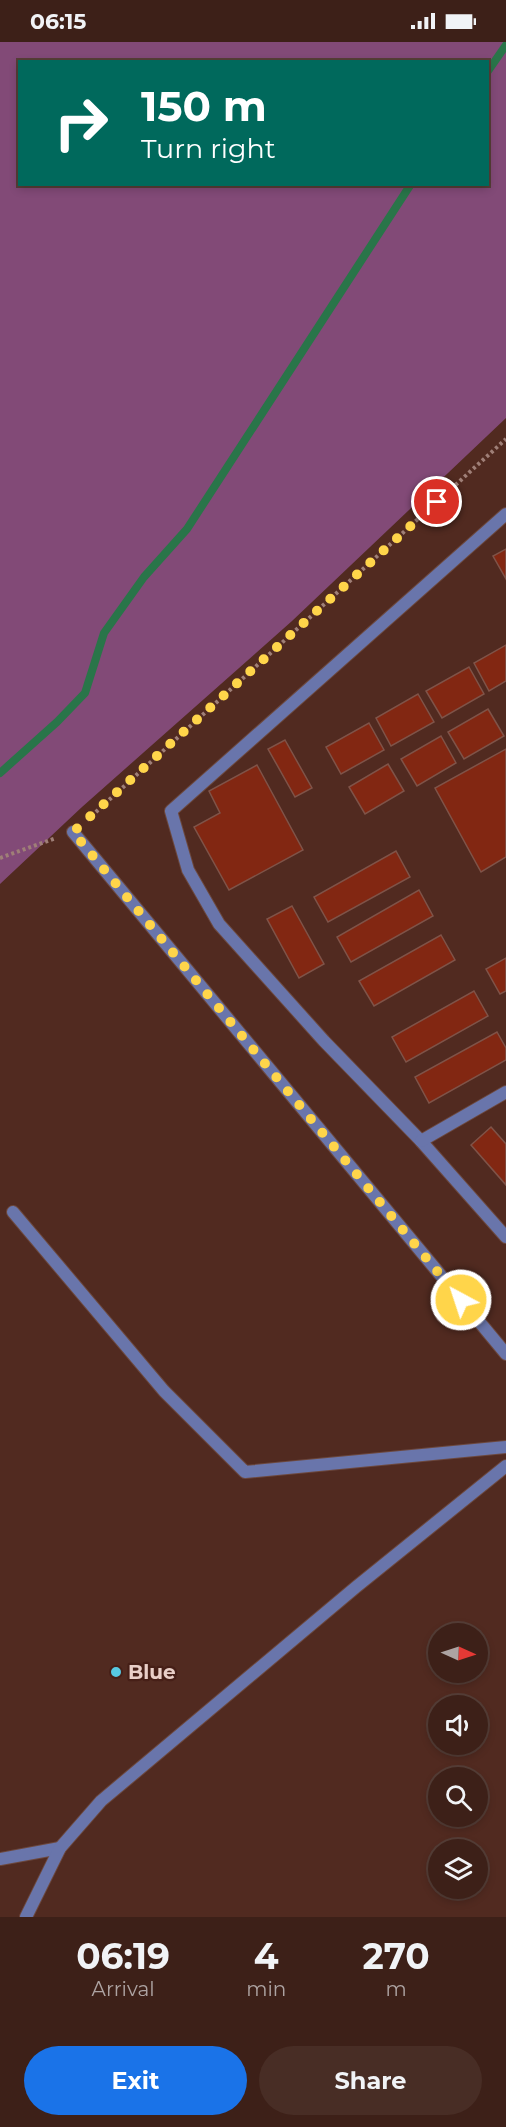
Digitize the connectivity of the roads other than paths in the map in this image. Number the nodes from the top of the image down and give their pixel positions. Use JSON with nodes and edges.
{"nodes":[{"id":1,"x":506,"y":514,"type":"edge"},
{"id":2,"x":73,"y":832,"type":"road end"},
{"id":3,"x":506,"y":1092,"type":"edge"},
{"id":4,"x":421,"y":1141,"type":"junction"},
{"id":5,"x":13,"y":1212,"type":"dead end"},
{"id":6,"x":506,"y":1237,"type":"edge"},
{"id":7,"x":506,"y":1354,"type":"edge"},
{"id":8,"x":506,"y":1447,"type":"edge"},
{"id":9,"x":506,"y":1466,"type":"edge"},
{"id":10,"x":60,"y":1848,"type":"junction"},
{"id":11,"x":0,"y":1859,"type":"edge"},
{"id":12,"x":26,"y":1917,"type":"edge"}],
"edges":[{"from":1,"to":4,"type":"lane"},
{"from":2,"to":7,"type":"lane"},
{"from":3,"to":4,"type":"lane"},
{"from":4,"to":6,"type":"lane"},
{"from":5,"to":8,"type":"lane"},
{"from":9,"to":10,"type":"lane"},
{"from":10,"to":11,"type":"lane"},
{"from":10,"to":12,"type":"lane"}]}
